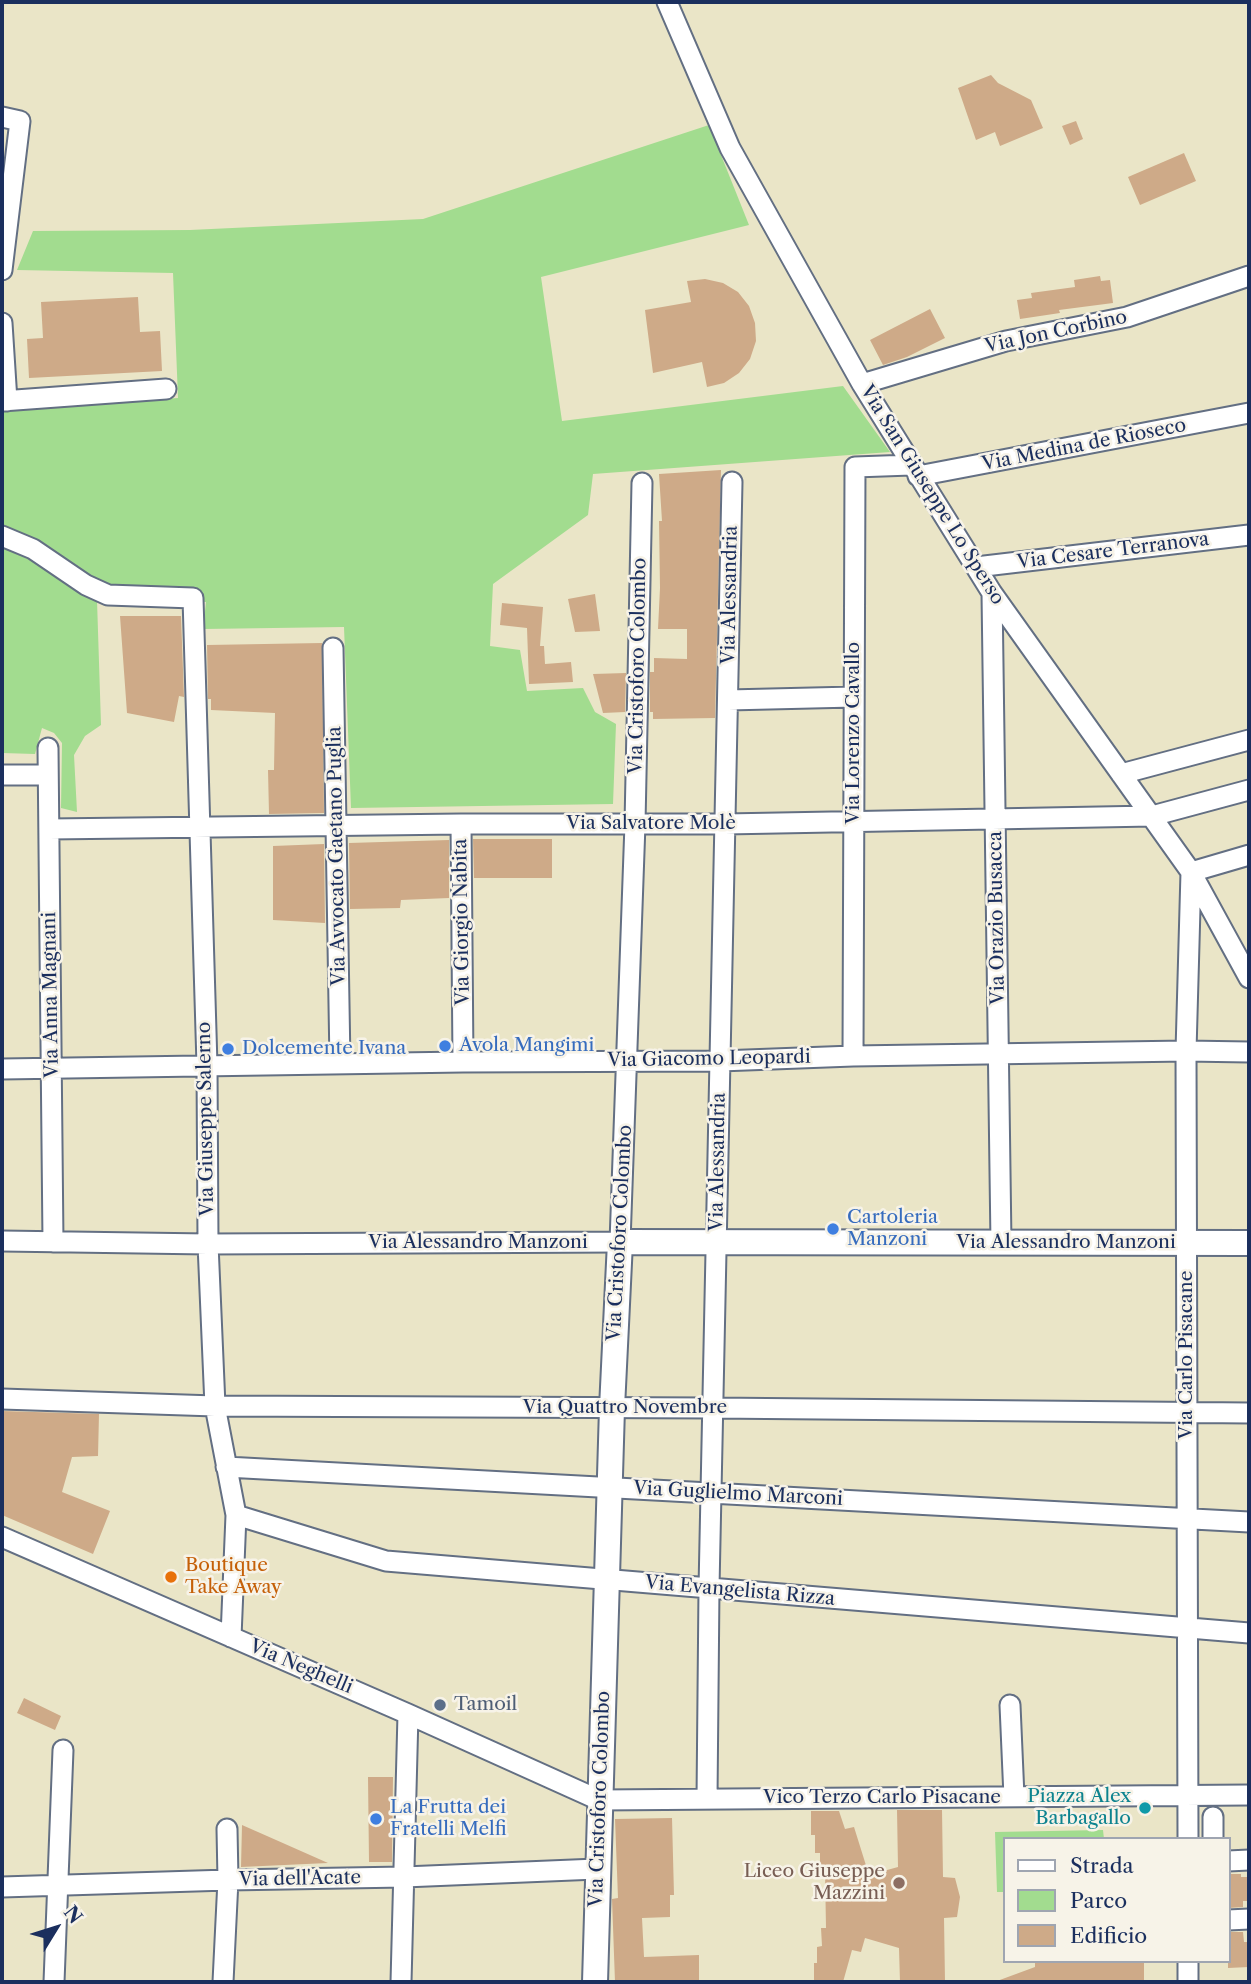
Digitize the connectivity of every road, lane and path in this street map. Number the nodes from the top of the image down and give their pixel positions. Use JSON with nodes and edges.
{"nodes":[{"id":1,"x":667,"y":2,"type":"edge"},
{"id":2,"x":2,"y":117,"type":"edge"},
{"id":3,"x":2,"y":270,"type":"edge"},
{"id":4,"x":1249,"y":276,"type":"edge"},
{"id":5,"x":2,"y":323,"type":"edge"},
{"id":6,"x":862,"y":384,"type":"junction"},
{"id":7,"x":166,"y":389,"type":"dead end"},
{"id":8,"x":4,"y":401,"type":"edge"},
{"id":9,"x":1249,"y":413,"type":"edge"},
{"id":10,"x":915,"y":471,"type":"junction"},
{"id":11,"x":732,"y":482,"type":"dead end"},
{"id":12,"x":642,"y":483,"type":"dead end"},
{"id":13,"x":1249,"y":535,"type":"edge"},
{"id":14,"x":2,"y":536,"type":"edge"},
{"id":15,"x":976,"y":567,"type":"junction"},
{"id":16,"x":992,"y":593,"type":"junction"},
{"id":17,"x":334,"y":648,"type":"dead end"},
{"id":18,"x":854,"y":697,"type":"junction"},
{"id":19,"x":728,"y":700,"type":"junction"},
{"id":20,"x":1249,"y":740,"type":"edge"},
{"id":21,"x":48,"y":748,"type":"dead end"},
{"id":22,"x":1122,"y":774,"type":"junction"},
{"id":23,"x":2,"y":775,"type":"edge"},
{"id":24,"x":47,"y":775,"type":"junction"},
{"id":25,"x":1249,"y":790,"type":"edge"},
{"id":26,"x":1152,"y":816,"type":"junction"},
{"id":27,"x":996,"y":820,"type":"junction"},
{"id":28,"x":854,"y":821,"type":"junction"},
{"id":29,"x":461,"y":824,"type":"junction"},
{"id":30,"x":635,"y":824,"type":"junction"},
{"id":31,"x":725,"y":824,"type":"junction"},
{"id":32,"x":336,"y":825,"type":"junction"},
{"id":33,"x":199,"y":827,"type":"junction"},
{"id":34,"x":49,"y":829,"type":"junction"},
{"id":35,"x":1249,"y":855,"type":"edge"},
{"id":36,"x":1191,"y":872,"type":"junction"},
{"id":37,"x":1247,"y":967,"type":"edge"},
{"id":38,"x":1186,"y":1051,"type":"junction"},
{"id":39,"x":1249,"y":1052,"type":"edge"},
{"id":40,"x":998,"y":1054,"type":"junction"},
{"id":41,"x":853,"y":1056,"type":"junction"},
{"id":42,"x":627,"y":1060,"type":"junction"},
{"id":43,"x":720,"y":1061,"type":"junction"},
{"id":44,"x":463,"y":1062,"type":"junction"},
{"id":45,"x":340,"y":1063,"type":"junction"},
{"id":46,"x":206,"y":1065,"type":"junction"},
{"id":47,"x":52,"y":1068,"type":"junction"},
{"id":48,"x":2,"y":1069,"type":"edge"},
{"id":49,"x":2,"y":1241,"type":"edge"},
{"id":50,"x":53,"y":1241,"type":"junction"},
{"id":51,"x":620,"y":1242,"type":"junction"},
{"id":52,"x":716,"y":1242,"type":"junction"},
{"id":53,"x":1001,"y":1243,"type":"junction"},
{"id":54,"x":1186,"y":1243,"type":"junction"},
{"id":55,"x":208,"y":1244,"type":"junction"},
{"id":56,"x":1249,"y":1244,"type":"edge"},
{"id":57,"x":2,"y":1399,"type":"edge"},
{"id":58,"x":215,"y":1406,"type":"junction"},
{"id":59,"x":611,"y":1408,"type":"junction"},
{"id":60,"x":713,"y":1408,"type":"junction"},
{"id":61,"x":1187,"y":1413,"type":"junction"},
{"id":62,"x":1249,"y":1413,"type":"edge"},
{"id":63,"x":226,"y":1467,"type":"junction"},
{"id":64,"x":610,"y":1487,"type":"junction"},
{"id":65,"x":711,"y":1492,"type":"junction"},
{"id":66,"x":236,"y":1515,"type":"junction"},
{"id":67,"x":1187,"y":1519,"type":"junction"},
{"id":68,"x":1249,"y":1522,"type":"edge"},
{"id":69,"x":2,"y":1536,"type":"edge"},
{"id":70,"x":606,"y":1581,"type":"junction"},
{"id":71,"x":709,"y":1588,"type":"junction"},
{"id":72,"x":1188,"y":1628,"type":"junction"},
{"id":73,"x":1249,"y":1633,"type":"edge"},
{"id":74,"x":231,"y":1637,"type":"junction"},
{"id":75,"x":1010,"y":1705,"type":"dead end"},
{"id":76,"x":408,"y":1714,"type":"junction"},
{"id":77,"x":63,"y":1750,"type":"dead end"},
{"id":78,"x":1249,"y":1795,"type":"edge"},
{"id":79,"x":1188,"y":1796,"type":"junction"},
{"id":80,"x":1014,"y":1797,"type":"junction"},
{"id":81,"x":707,"y":1799,"type":"junction"},
{"id":82,"x":599,"y":1800,"type":"junction"},
{"id":83,"x":1213,"y":1817,"type":"dead end"},
{"id":84,"x":227,"y":1829,"type":"dead end"},
{"id":85,"x":1188,"y":1837,"type":"edge"},
{"id":86,"x":1213,"y":1837,"type":"edge"},
{"id":87,"x":1249,"y":1860,"type":"edge"},
{"id":88,"x":1230,"y":1861,"type":"edge"},
{"id":89,"x":597,"y":1869,"type":"junction"},
{"id":90,"x":404,"y":1877,"type":"junction"},
{"id":91,"x":228,"y":1880,"type":"junction"},
{"id":92,"x":58,"y":1885,"type":"junction"},
{"id":93,"x":2,"y":1887,"type":"edge"},
{"id":94,"x":1249,"y":1919,"type":"edge"},
{"id":95,"x":1230,"y":1920,"type":"edge"},
{"id":96,"x":1188,"y":1963,"type":"edge"},
{"id":97,"x":54,"y":1982,"type":"edge"},
{"id":98,"x":223,"y":1982,"type":"edge"},
{"id":99,"x":401,"y":1982,"type":"edge"},
{"id":100,"x":595,"y":1982,"type":"edge"},
{"id":101,"x":1188,"y":1982,"type":"edge"}],
"edges":[{"from":1,"to":6,"type":"street","name":"Via San Giuseppe Lo Sperso"},
{"from":2,"to":3,"type":"street"},
{"from":4,"to":6,"type":"street","name":"Via Jon Corbino"},
{"from":5,"to":8,"type":"street"},
{"from":6,"to":10,"type":"street","name":"Via San Giuseppe Lo Sperso"},
{"from":7,"to":8,"type":"street"},
{"from":9,"to":10,"type":"street","name":"Via Medina de Rioseco"},
{"from":10,"to":15,"type":"street","name":"Via San Giuseppe Lo Sperso"},
{"from":10,"to":18,"type":"street","name":"Via Lorenzo Cavallo"},
{"from":11,"to":19,"type":"street","name":"Via Alessandria"},
{"from":12,"to":30,"type":"street","name":"Via Cristoforo Colombo"},
{"from":13,"to":15,"type":"street","name":"Via Cesare Terranova"},
{"from":14,"to":33,"type":"street","name":"Via Giuseppe Salerno"},
{"from":15,"to":16,"type":"street","name":"Via San Giuseppe Lo Sperso"},
{"from":16,"to":22,"type":"street","name":"Via San Giuseppe Lo Sperso"},
{"from":16,"to":27,"type":"street","name":"Via Orazio Busacca"},
{"from":17,"to":32,"type":"street","name":"Via Avvocato Gaetano Puglia"},
{"from":18,"to":19,"type":"street"},
{"from":18,"to":28,"type":"street","name":"Via Lorenzo Cavallo"},
{"from":19,"to":31,"type":"street","name":"Via Alessandria"},
{"from":20,"to":22,"type":"street"},
{"from":21,"to":24,"type":"street","name":"Via Anna Magnani"},
{"from":22,"to":26,"type":"street","name":"Via San Giuseppe Lo Sperso"},
{"from":23,"to":24,"type":"street"},
{"from":24,"to":34,"type":"street","name":"Via Anna Magnani"},
{"from":25,"to":26,"type":"street","name":"Via Salvatore Molè"},
{"from":26,"to":27,"type":"street","name":"Via Salvatore Molè"},
{"from":26,"to":36,"type":"street","name":"Via San Giuseppe Lo Sperso"},
{"from":27,"to":28,"type":"street","name":"Via Salvatore Molè"},
{"from":27,"to":40,"type":"street","name":"Via Orazio Busacca"},
{"from":28,"to":31,"type":"street","name":"Via Salvatore Molè"},
{"from":28,"to":41,"type":"street","name":"Via Lorenzo Cavallo"},
{"from":29,"to":30,"type":"street","name":"Via Salvatore Molè"},
{"from":29,"to":32,"type":"street","name":"Via Salvatore Molè"},
{"from":29,"to":44,"type":"street","name":"Via Giorgio Nabita"},
{"from":30,"to":31,"type":"street","name":"Via Salvatore Molè"},
{"from":30,"to":42,"type":"street","name":"Via Cristoforo Colombo"},
{"from":31,"to":43,"type":"street","name":"Via Alessandria"},
{"from":32,"to":33,"type":"street","name":"Via Salvatore Molè"},
{"from":32,"to":45,"type":"street","name":"Via Avvocato Gaetano Puglia"},
{"from":33,"to":34,"type":"street","name":"Via Salvatore Molè"},
{"from":33,"to":46,"type":"street","name":"Via Giuseppe Salerno"},
{"from":34,"to":47,"type":"street","name":"Via Anna Magnani"},
{"from":35,"to":36,"type":"street"},
{"from":36,"to":37,"type":"street","name":"Via San Giuseppe Lo Sperso"},
{"from":36,"to":38,"type":"street","name":"Via Carlo Pisacane"},
{"from":38,"to":39,"type":"street","name":"Via Giacomo Leopardi"},
{"from":38,"to":40,"type":"street","name":"Via Giacomo Leopardi"},
{"from":38,"to":54,"type":"street","name":"Via Carlo Pisacane"},
{"from":40,"to":41,"type":"street","name":"Via Giacomo Leopardi"},
{"from":40,"to":53,"type":"street","name":"Via Orazio Busacca"},
{"from":41,"to":43,"type":"street","name":"Via Giacomo Leopardi"},
{"from":42,"to":43,"type":"street","name":"Via Giacomo Leopardi"},
{"from":42,"to":44,"type":"street","name":"Via Giacomo Leopardi"},
{"from":42,"to":51,"type":"street","name":"Via Cristoforo Colombo"},
{"from":43,"to":52,"type":"street","name":"Via Alessandria"},
{"from":44,"to":45,"type":"street","name":"Via Giacomo Leopardi"},
{"from":45,"to":46,"type":"street","name":"Via Giacomo Leopardi"},
{"from":46,"to":47,"type":"street","name":"Via Giacomo Leopardi"},
{"from":46,"to":55,"type":"street","name":"Via Giuseppe Salerno"},
{"from":47,"to":48,"type":"street","name":"Via Giacomo Leopardi"},
{"from":47,"to":50,"type":"street","name":"Via Anna Magnani"},
{"from":49,"to":50,"type":"street","name":"Via Alessandro Manzoni"},
{"from":50,"to":55,"type":"street","name":"Via Alessandro Manzoni"},
{"from":51,"to":52,"type":"main road","name":"Via Alessandro Manzoni"},
{"from":51,"to":55,"type":"street","name":"Via Alessandro Manzoni"},
{"from":51,"to":59,"type":"main road","name":"Via Cristoforo Colombo"},
{"from":52,"to":53,"type":"main road","name":"Via Alessandro Manzoni"},
{"from":52,"to":60,"type":"street","name":"Via Alessandria"},
{"from":53,"to":54,"type":"main road","name":"Via Alessandro Manzoni"},
{"from":54,"to":56,"type":"main road","name":"Via Alessandro Manzoni"},
{"from":54,"to":61,"type":"street","name":"Via Carlo Pisacane"},
{"from":55,"to":58,"type":"street","name":"Via Giuseppe Salerno"},
{"from":57,"to":58,"type":"street","name":"Via Quattro Novembre"},
{"from":58,"to":59,"type":"street","name":"Via Quattro Novembre"},
{"from":58,"to":63,"type":"street","name":"Via Giuseppe Salerno"},
{"from":59,"to":60,"type":"street","name":"Via Quattro Novembre"},
{"from":59,"to":64,"type":"main road","name":"Via Cristoforo Colombo"},
{"from":60,"to":61,"type":"street","name":"Via Quattro Novembre"},
{"from":60,"to":65,"type":"street","name":"Via Alessandria"},
{"from":61,"to":62,"type":"street","name":"Via Quattro Novembre"},
{"from":61,"to":67,"type":"street","name":"Via Carlo Pisacane"},
{"from":63,"to":64,"type":"street","name":"Via Guglielmo Marconi"},
{"from":63,"to":66,"type":"street","name":"Via Giuseppe Salerno"},
{"from":64,"to":65,"type":"street","name":"Via Guglielmo Marconi"},
{"from":64,"to":70,"type":"main road","name":"Via Cristoforo Colombo"},
{"from":65,"to":67,"type":"street","name":"Via Guglielmo Marconi"},
{"from":65,"to":71,"type":"street","name":"Via Alessandria"},
{"from":66,"to":70,"type":"street","name":"Via Evangelista Rizza"},
{"from":66,"to":74,"type":"street","name":"Via Giuseppe Salerno"},
{"from":67,"to":68,"type":"street","name":"Via Guglielmo Marconi"},
{"from":67,"to":72,"type":"street","name":"Via Carlo Pisacane"},
{"from":69,"to":74,"type":"street","name":"Via Neghelli"},
{"from":70,"to":71,"type":"street","name":"Via Evangelista Rizza"},
{"from":70,"to":82,"type":"main road","name":"Via Cristoforo Colombo"},
{"from":71,"to":72,"type":"street","name":"Via Evangelista Rizza"},
{"from":71,"to":81,"type":"street","name":"Via Alessandria"},
{"from":72,"to":73,"type":"street","name":"Via Evangelista Rizza"},
{"from":72,"to":79,"type":"street","name":"Via Carlo Pisacane"},
{"from":74,"to":76,"type":"street","name":"Via Neghelli"},
{"from":75,"to":80,"type":"street"},
{"from":76,"to":82,"type":"street","name":"Via Neghelli"},
{"from":76,"to":90,"type":"street"},
{"from":77,"to":92,"type":"street"},
{"from":78,"to":79,"type":"street","name":"Vico Terzo Carlo Pisacane"},
{"from":79,"to":80,"type":"street","name":"Vico Terzo Carlo Pisacane"},
{"from":79,"to":85,"type":"street","name":"Via Carlo Pisacane"},
{"from":80,"to":81,"type":"street","name":"Vico Terzo Carlo Pisacane"},
{"from":81,"to":82,"type":"street","name":"Vico Terzo Carlo Pisacane"},
{"from":82,"to":89,"type":"main road","name":"Via Cristoforo Colombo"},
{"from":83,"to":86,"type":"street"},
{"from":84,"to":91,"type":"street"},
{"from":87,"to":88,"type":"street"},
{"from":89,"to":90,"type":"street","name":"Via dell'Acate"},
{"from":89,"to":100,"type":"main road","name":"Via Cristoforo Colombo"},
{"from":90,"to":91,"type":"street","name":"Via dell'Acate"},
{"from":90,"to":99,"type":"street"},
{"from":91,"to":92,"type":"street","name":"Via dell'Acate"},
{"from":91,"to":98,"type":"street"},
{"from":92,"to":93,"type":"street","name":"Via dell'Acate"},
{"from":92,"to":97,"type":"street"},
{"from":94,"to":95,"type":"street"},
{"from":96,"to":101,"type":"street"}]}
